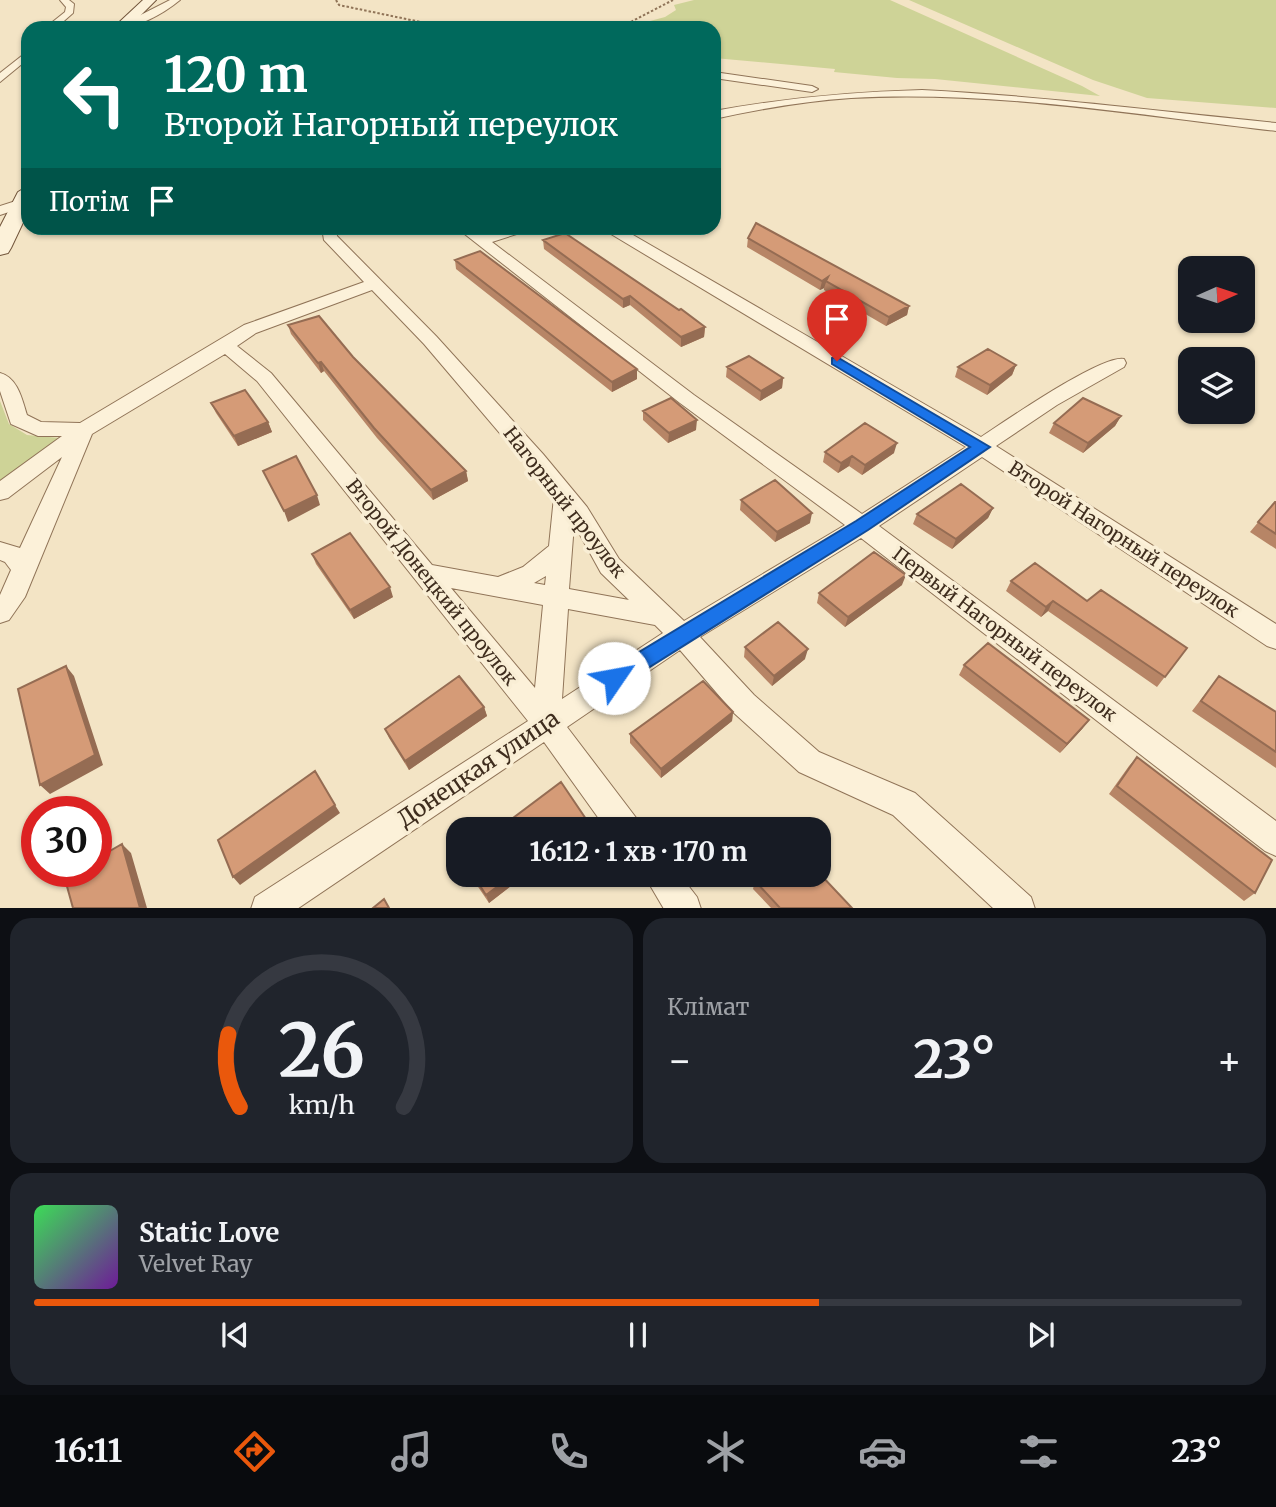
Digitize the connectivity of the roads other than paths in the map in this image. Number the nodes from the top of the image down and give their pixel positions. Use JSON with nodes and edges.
{"nodes":[{"id":1,"x":64,"y":0,"type":"edge"},
{"id":2,"x":150,"y":0,"type":"edge"},
{"id":3,"x":176,"y":0,"type":"edge"},
{"id":4,"x":59,"y":21,"type":"edge"},
{"id":5,"x":128,"y":21,"type":"edge"},
{"id":6,"x":138,"y":21,"type":"edge"},
{"id":7,"x":21,"y":60,"type":"edge"},
{"id":8,"x":721,"y":76,"type":"edge"},
{"id":9,"x":0,"y":79,"type":"edge"},
{"id":10,"x":882,"y":95,"type":"junction"},
{"id":11,"x":721,"y":114,"type":"edge"},
{"id":12,"x":1276,"y":127,"type":"edge"},
{"id":13,"x":0,"y":197,"type":"edge"},
{"id":14,"x":19,"y":205,"type":"edge"},
{"id":15,"x":329,"y":235,"type":"edge"},
{"id":16,"x":474,"y":235,"type":"edge"},
{"id":17,"x":623,"y":235,"type":"edge"},
{"id":18,"x":0,"y":248,"type":"edge"},
{"id":19,"x":376,"y":283,"type":"junction"},
{"id":20,"x":226,"y":346,"type":"junction"},
{"id":21,"x":1117,"y":363,"type":"dead end"},
{"id":22,"x":0,"y":379,"type":"edge"},
{"id":23,"x":84,"y":430,"type":"junction"},
{"id":24,"x":982,"y":447,"type":"junction"},
{"id":25,"x":0,"y":492,"type":"edge"},
{"id":26,"x":565,"y":495,"type":"junction"},
{"id":27,"x":862,"y":526,"type":"junction"},
{"id":28,"x":561,"y":549,"type":"junction"},
{"id":29,"x":0,"y":551,"type":"edge"},
{"id":30,"x":23,"y":569,"type":"junction"},
{"id":31,"x":427,"y":574,"type":"junction"},
{"id":32,"x":500,"y":587,"type":"junction"},
{"id":33,"x":557,"y":597,"type":"junction"},
{"id":34,"x":0,"y":613,"type":"edge"},
{"id":35,"x":662,"y":616,"type":"junction"},
{"id":36,"x":682,"y":635,"type":"junction"},
{"id":37,"x":1276,"y":638,"type":"edge"},
{"id":38,"x":546,"y":722,"type":"junction"},
{"id":39,"x":616,"y":817,"type":"edge"},
{"id":40,"x":1276,"y":840,"type":"edge"},
{"id":41,"x":669,"y":887,"type":"edge"},
{"id":42,"x":267,"y":908,"type":"edge"},
{"id":43,"x":685,"y":908,"type":"edge"},
{"id":44,"x":1019,"y":908,"type":"edge"}],
"edges":[{"from":1,"to":4,"type":"street"},
{"from":2,"to":5,"type":"main road"},
{"from":3,"to":6,"type":"street"},
{"from":7,"to":9,"type":"street"},
{"from":8,"to":10,"type":"street"},
{"from":10,"to":11,"type":"street"},
{"from":10,"to":12,"type":"street"},
{"from":13,"to":14,"type":"street"},
{"from":14,"to":18,"type":"main road"},
{"from":15,"to":19,"type":"street","name":"Нагорный проулок"},
{"from":16,"to":27,"type":"street","name":"Первый Нагорный переулок"},
{"from":17,"to":24,"type":"street","name":"Второй Нагорный переулок"},
{"from":19,"to":20,"type":"street"},
{"from":19,"to":26,"type":"street","name":"Нагорный проулок"},
{"from":20,"to":23,"type":"street"},
{"from":20,"to":31,"type":"street","name":"Второй Донецкий проулок"},
{"from":21,"to":24,"type":"street","name":"Донецкая улица"},
{"from":22,"to":23,"type":"street"},
{"from":23,"to":25,"type":"street"},
{"from":23,"to":30,"type":"street"},
{"from":24,"to":27,"type":"street","name":"Донецкая улица"},
{"from":24,"to":37,"type":"street","name":"Второй Нагорный переулок"},
{"from":26,"to":28,"type":"street"},
{"from":26,"to":35,"type":"street","name":"Нагорный проулок"},
{"from":27,"to":36,"type":"street","name":"Донецкая улица"},
{"from":27,"to":40,"type":"street","name":"Первый Нагорный переулок"},
{"from":28,"to":32,"type":"street"},
{"from":28,"to":33,"type":"street"},
{"from":29,"to":30,"type":"street"},
{"from":30,"to":34,"type":"street"},
{"from":31,"to":32,"type":"street"},
{"from":31,"to":38,"type":"street","name":"Второй Донецкий проулок"},
{"from":32,"to":33,"type":"street"},
{"from":33,"to":35,"type":"street"},
{"from":33,"to":38,"type":"street"},
{"from":35,"to":36,"type":"street","name":"Нагорный проулок"},
{"from":36,"to":38,"type":"street","name":"Донецкая улица"},
{"from":36,"to":44,"type":"street","name":"Нагорный проулок"},
{"from":38,"to":39,"type":"street","name":"Второй Донецкий проулок"},
{"from":38,"to":42,"type":"street","name":"Донецкая улица"},
{"from":41,"to":43,"type":"street"}]}
